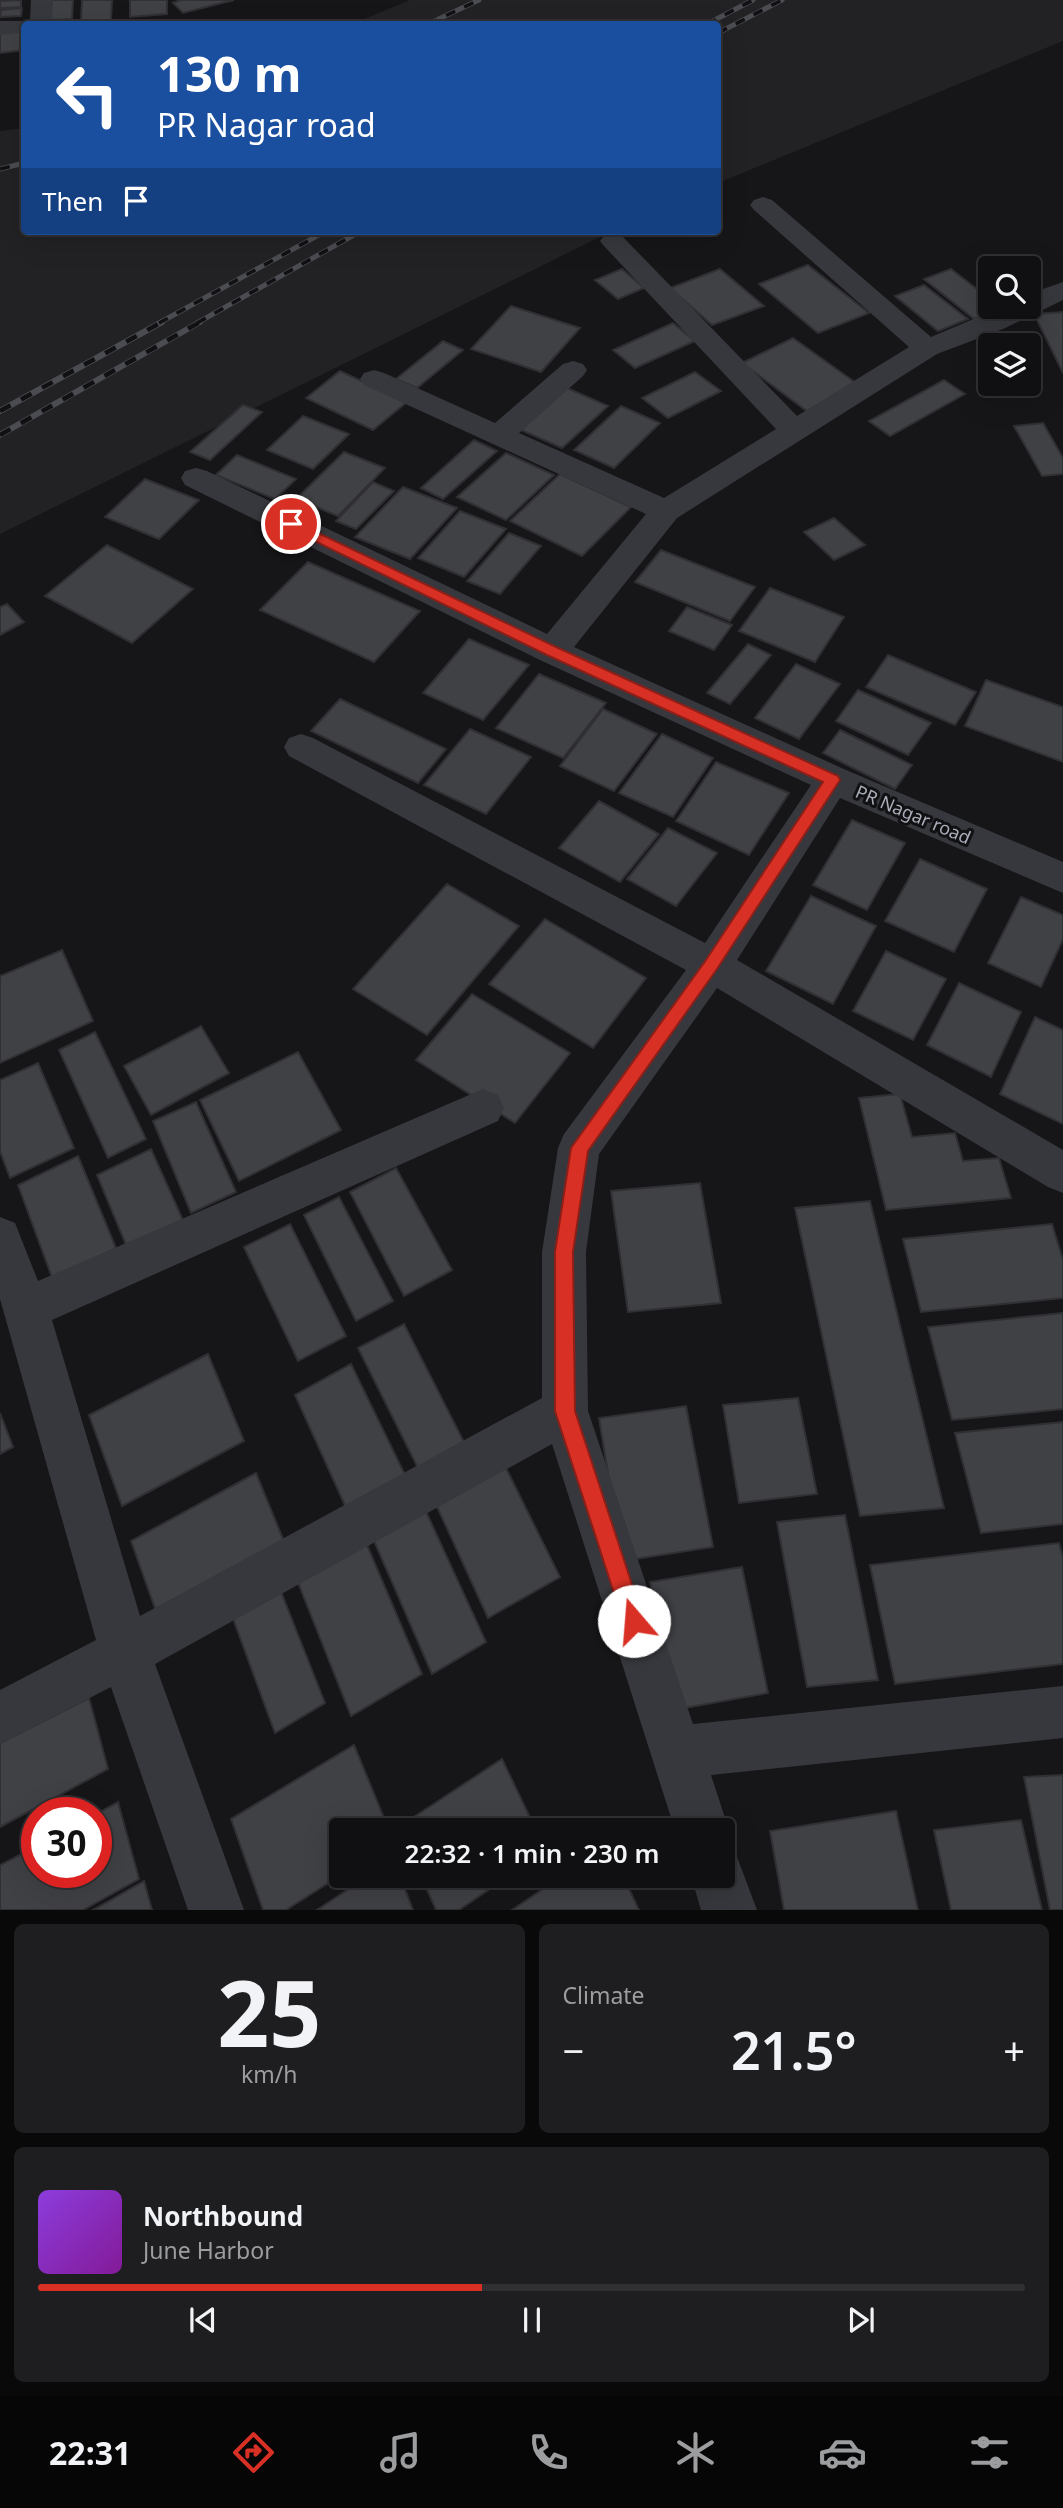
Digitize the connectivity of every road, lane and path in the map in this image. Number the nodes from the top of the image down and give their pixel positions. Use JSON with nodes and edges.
{"nodes":[{"id":1,"x":42,"y":0,"type":"edge"},
{"id":2,"x":41,"y":21,"type":"edge"},
{"id":3,"x":21,"y":26,"type":"edge"},
{"id":4,"x":0,"y":28,"type":"edge"},
{"id":5,"x":763,"y":205,"type":"dead end"},
{"id":6,"x":613,"y":241,"type":"dead end"},
{"id":7,"x":1063,"y":290,"type":"edge"},
{"id":8,"x":1041,"y":299,"type":"edge"},
{"id":9,"x":1001,"y":319,"type":"edge"},
{"id":10,"x":927,"y":348,"type":"junction"},
{"id":11,"x":573,"y":370,"type":"dead end"},
{"id":12,"x":374,"y":379,"type":"dead end"},
{"id":13,"x":795,"y":430,"type":"junction"},
{"id":14,"x":500,"y":434,"type":"junction"},
{"id":15,"x":196,"y":478,"type":"dead end"},
{"id":16,"x":666,"y":511,"type":"junction"},
{"id":17,"x":552,"y":651,"type":"junction"},
{"id":18,"x":301,"y":747,"type":"dead end"},
{"id":19,"x":833,"y":780,"type":"junction"},
{"id":20,"x":1063,"y":878,"type":"edge"},
{"id":21,"x":712,"y":965,"type":"junction"},
{"id":22,"x":483,"y":1108,"type":"dead end"},
{"id":23,"x":1063,"y":1174,"type":"edge"},
{"id":24,"x":0,"y":1238,"type":"edge"},
{"id":25,"x":26,"y":1309,"type":"junction"},
{"id":26,"x":565,"y":1411,"type":"junction"},
{"id":27,"x":125,"y":1653,"type":"junction"},
{"id":28,"x":1063,"y":1712,"type":"edge"},
{"id":29,"x":0,"y":1718,"type":"edge"},
{"id":30,"x":676,"y":1752,"type":"junction"},
{"id":31,"x":698,"y":1818,"type":"edge"},
{"id":32,"x":722,"y":1888,"type":"edge"},
{"id":33,"x":216,"y":1909,"type":"edge"},
{"id":34,"x":729,"y":1909,"type":"edge"}],
"edges":[{"from":1,"to":2,"type":"street"},
{"from":3,"to":4,"type":"street"},
{"from":5,"to":10,"type":"street"},
{"from":6,"to":13,"type":"street"},
{"from":7,"to":8,"type":"street"},
{"from":9,"to":10,"type":"street"},
{"from":10,"to":13,"type":"street"},
{"from":11,"to":14,"type":"street"},
{"from":12,"to":14,"type":"street"},
{"from":13,"to":16,"type":"street"},
{"from":14,"to":16,"type":"street"},
{"from":15,"to":17,"type":"street","name":"PR Nagar road"},
{"from":16,"to":17,"type":"street"},
{"from":17,"to":19,"type":"street","name":"PR Nagar road"},
{"from":18,"to":21,"type":"street"},
{"from":19,"to":20,"type":"street","name":"PR Nagar road"},
{"from":19,"to":21,"type":"street"},
{"from":21,"to":23,"type":"street"},
{"from":21,"to":26,"type":"street"},
{"from":22,"to":25,"type":"street"},
{"from":24,"to":25,"type":"street"},
{"from":25,"to":27,"type":"street"},
{"from":26,"to":27,"type":"street"},
{"from":26,"to":30,"type":"street"},
{"from":27,"to":29,"type":"street"},
{"from":27,"to":33,"type":"street"},
{"from":28,"to":30,"type":"street"},
{"from":30,"to":31,"type":"street"},
{"from":32,"to":34,"type":"street"}]}
